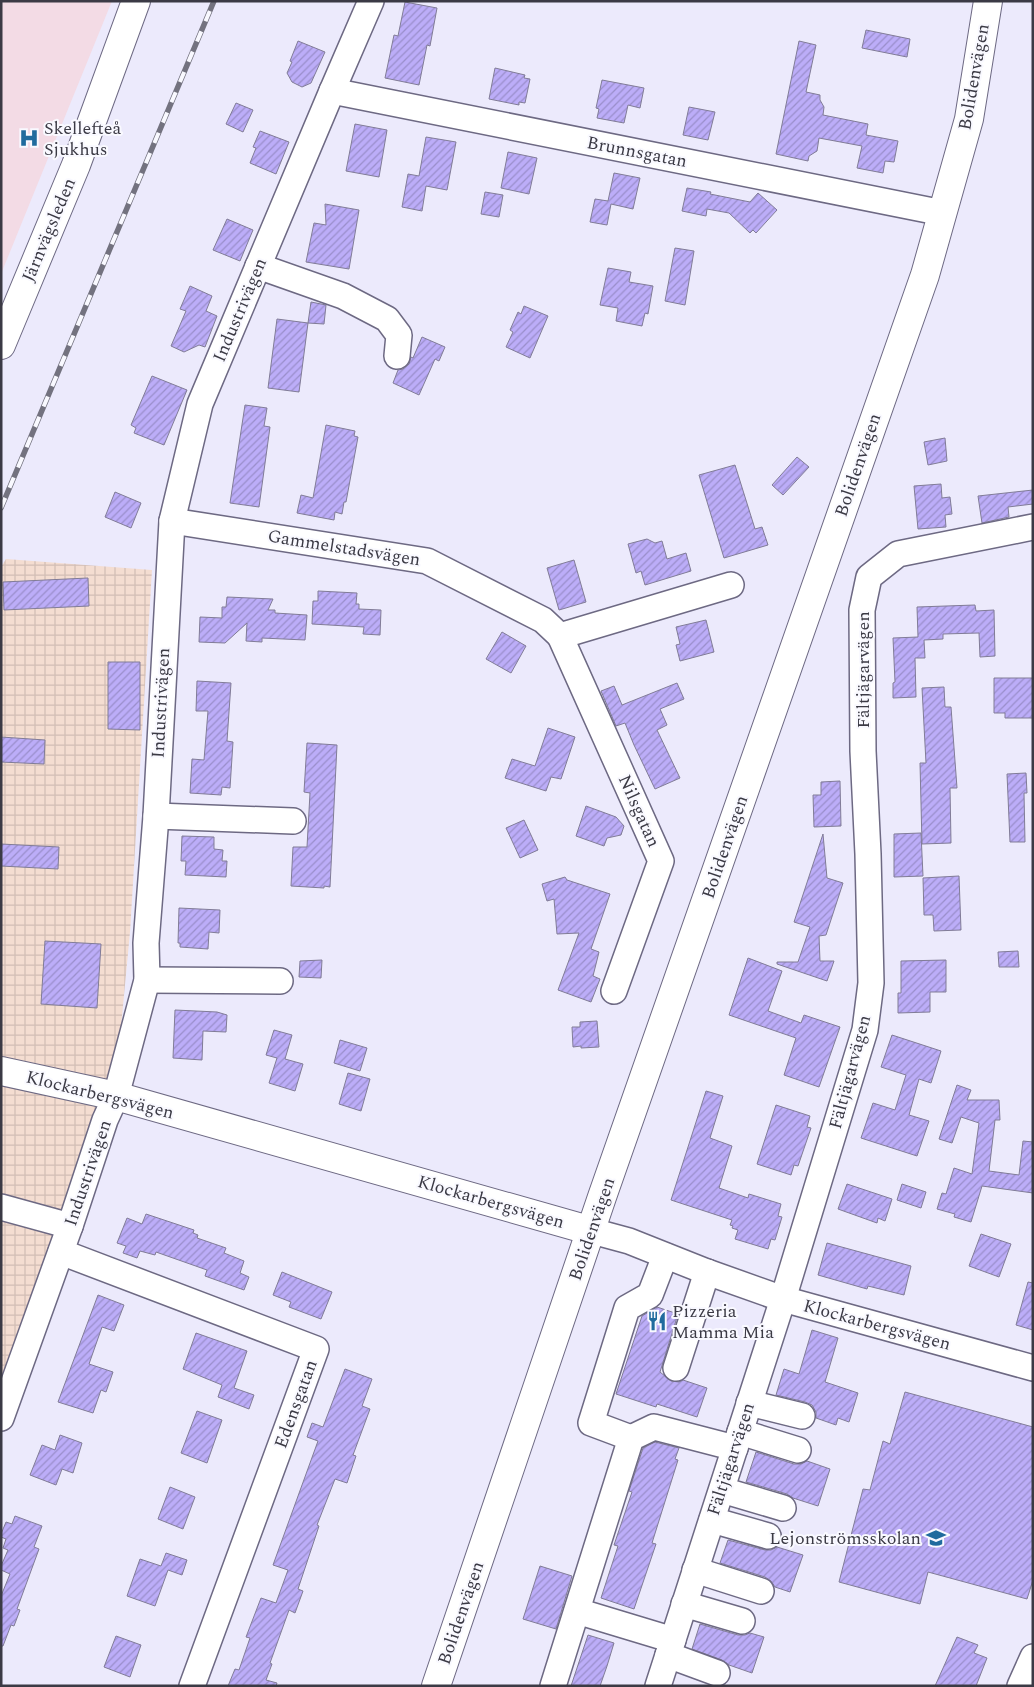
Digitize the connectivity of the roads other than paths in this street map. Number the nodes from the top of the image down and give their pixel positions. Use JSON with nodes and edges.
{"nodes":[{"id":1,"x":136,"y":1,"type":"edge"},
{"id":2,"x":371,"y":1,"type":"edge"},
{"id":3,"x":988,"y":1,"type":"edge"},
{"id":4,"x":332,"y":91,"type":"junction"},
{"id":5,"x":943,"y":213,"type":"junction"},
{"id":6,"x":258,"y":266,"type":"junction"},
{"id":7,"x":1,"y":345,"type":"edge"},
{"id":8,"x":397,"y":356,"type":"dead end"},
{"id":9,"x":172,"y":521,"type":"junction"},
{"id":10,"x":1033,"y":527,"type":"edge"},
{"id":11,"x":730,"y":585,"type":"dead end"},
{"id":12,"x":560,"y":636,"type":"junction"},
{"id":13,"x":156,"y":816,"type":"junction"},
{"id":14,"x":293,"y":821,"type":"dead end"},
{"id":15,"x":147,"y":980,"type":"junction"},
{"id":16,"x":280,"y":981,"type":"dead end"},
{"id":17,"x":614,"y":991,"type":"dead end"},
{"id":18,"x":1,"y":1071,"type":"edge"},
{"id":19,"x":116,"y":1096,"type":"junction"},
{"id":20,"x":1,"y":1207,"type":"edge"},
{"id":21,"x":70,"y":1226,"type":"junction"},
{"id":22,"x":592,"y":1231,"type":"junction"},
{"id":23,"x":61,"y":1252,"type":"junction"},
{"id":24,"x":665,"y":1256,"type":"junction"},
{"id":25,"x":707,"y":1272,"type":"junction"},
{"id":26,"x":783,"y":1299,"type":"junction"},
{"id":27,"x":676,"y":1368,"type":"dead end"},
{"id":28,"x":1033,"y":1368,"type":"edge"},
{"id":29,"x":749,"y":1403,"type":"junction"},
{"id":30,"x":802,"y":1416,"type":"dead end"},
{"id":31,"x":1,"y":1418,"type":"edge"},
{"id":32,"x":631,"y":1438,"type":"junction"},
{"id":33,"x":738,"y":1440,"type":"junction"},
{"id":34,"x":798,"y":1450,"type":"dead end"},
{"id":35,"x":722,"y":1490,"type":"junction"},
{"id":36,"x":783,"y":1508,"type":"dead end"},
{"id":37,"x":712,"y":1520,"type":"junction"},
{"id":38,"x":768,"y":1536,"type":"dead end"},
{"id":39,"x":695,"y":1570,"type":"junction"},
{"id":40,"x":761,"y":1591,"type":"dead end"},
{"id":41,"x":684,"y":1604,"type":"junction"},
{"id":42,"x":577,"y":1611,"type":"junction"},
{"id":43,"x":742,"y":1621,"type":"dead end"},
{"id":44,"x":670,"y":1647,"type":"junction"},
{"id":45,"x":1033,"y":1657,"type":"edge"},
{"id":46,"x":717,"y":1673,"type":"dead end"},
{"id":47,"x":192,"y":1686,"type":"edge"},
{"id":48,"x":436,"y":1686,"type":"edge"},
{"id":49,"x":553,"y":1686,"type":"edge"},
{"id":50,"x":658,"y":1686,"type":"edge"},
{"id":51,"x":1020,"y":1686,"type":"edge"}],
"edges":[{"from":1,"to":7,"type":"main road","name":"Järnvägsleden"},
{"from":2,"to":4,"type":"street","name":"Industrivägen"},
{"from":3,"to":5,"type":"main road","name":"Bolidenvägen"},
{"from":4,"to":5,"type":"street","name":"Brunnsgatan"},
{"from":4,"to":6,"type":"street","name":"Industrivägen"},
{"from":5,"to":22,"type":"main road","name":"Bolidenvägen"},
{"from":6,"to":8,"type":"street"},
{"from":6,"to":9,"type":"street","name":"Industrivägen"},
{"from":9,"to":12,"type":"street","name":"Gammelstadsvägen"},
{"from":9,"to":13,"type":"street","name":"Industrivägen"},
{"from":10,"to":26,"type":"street","name":"Fältjägarvägen"},
{"from":11,"to":12,"type":"street"},
{"from":12,"to":17,"type":"street","name":"Nilsgatan"},
{"from":13,"to":14,"type":"street"},
{"from":13,"to":15,"type":"street","name":"Industrivägen"},
{"from":15,"to":16,"type":"street"},
{"from":15,"to":19,"type":"street","name":"Industrivägen"},
{"from":18,"to":19,"type":"main road","name":"Klockarbergsvägen"},
{"from":19,"to":21,"type":"street","name":"Industrivägen"},
{"from":19,"to":22,"type":"main road","name":"Klockarbergsvägen"},
{"from":20,"to":21,"type":"street"},
{"from":21,"to":23,"type":"street","name":"Industrivägen"},
{"from":22,"to":24,"type":"street","name":"Klockarbergsvägen"},
{"from":22,"to":48,"type":"main road","name":"Bolidenvägen"},
{"from":23,"to":31,"type":"street","name":"Industrivägen"},
{"from":23,"to":47,"type":"street","name":"Edensgatan"},
{"from":24,"to":25,"type":"street","name":"Klockarbergsvägen"},
{"from":24,"to":32,"type":"street"},
{"from":25,"to":26,"type":"street","name":"Klockarbergsvägen"},
{"from":25,"to":27,"type":"street"},
{"from":26,"to":28,"type":"street","name":"Klockarbergsvägen"},
{"from":26,"to":29,"type":"street","name":"Fältjägarvägen"},
{"from":29,"to":30,"type":"street"},
{"from":29,"to":33,"type":"street","name":"Fältjägarvägen"},
{"from":32,"to":33,"type":"street"},
{"from":32,"to":42,"type":"street"},
{"from":33,"to":34,"type":"street"},
{"from":33,"to":35,"type":"street","name":"Fältjägarvägen"},
{"from":35,"to":36,"type":"street"},
{"from":35,"to":37,"type":"street","name":"Fältjägarvägen"},
{"from":37,"to":38,"type":"street"},
{"from":37,"to":39,"type":"street","name":"Fältjägarvägen"},
{"from":39,"to":40,"type":"street"},
{"from":39,"to":41,"type":"street","name":"Fältjägarvägen"},
{"from":41,"to":43,"type":"street"},
{"from":41,"to":44,"type":"street","name":"Fältjägarvägen"},
{"from":42,"to":44,"type":"street"},
{"from":42,"to":49,"type":"street"},
{"from":44,"to":46,"type":"street"},
{"from":44,"to":50,"type":"street","name":"Fältjägarvägen"},
{"from":45,"to":51,"type":"street"}]}
